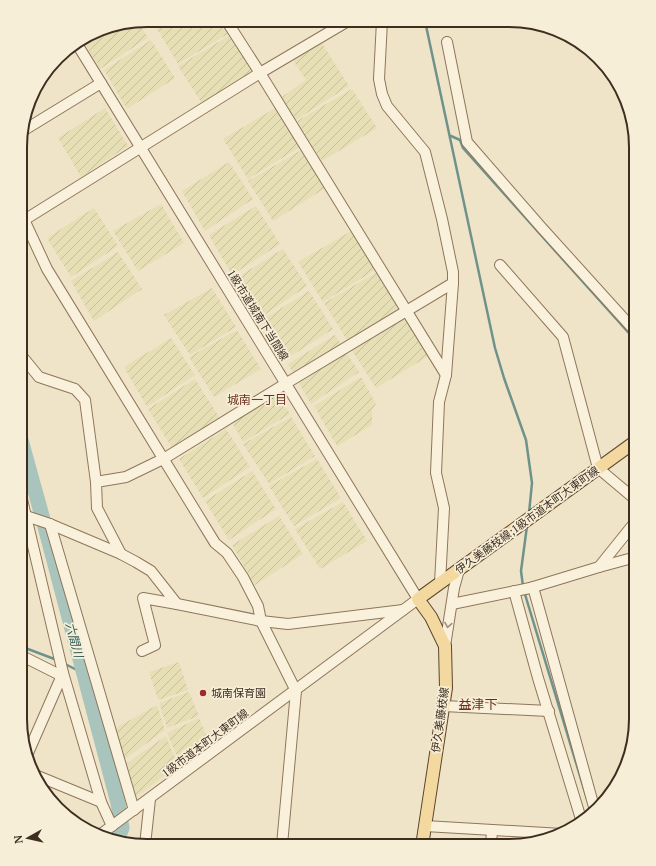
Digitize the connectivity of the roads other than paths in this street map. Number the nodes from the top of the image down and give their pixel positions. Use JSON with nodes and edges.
{"nodes":[{"id":1,"x":230,"y":27,"type":"edge"},
{"id":2,"x":338,"y":27,"type":"edge"},
{"id":3,"x":382,"y":27,"type":"edge"},
{"id":4,"x":447,"y":42,"type":"dead end"},
{"id":5,"x":80,"y":48,"type":"edge"},
{"id":6,"x":260,"y":73,"type":"junction"},
{"id":7,"x":101,"y":84,"type":"junction"},
{"id":8,"x":29,"y":127,"type":"edge"},
{"id":9,"x":141,"y":148,"type":"junction"},
{"id":10,"x":27,"y":215,"type":"edge"},
{"id":11,"x":27,"y":228,"type":"edge"},
{"id":12,"x":500,"y":265,"type":"dead end"},
{"id":13,"x":453,"y":283,"type":"junction"},
{"id":14,"x":407,"y":310,"type":"junction"},
{"id":15,"x":629,"y":324,"type":"edge"},
{"id":16,"x":27,"y":362,"type":"edge"},
{"id":17,"x":446,"y":374,"type":"junction"},
{"id":18,"x":286,"y":384,"type":"junction"},
{"id":19,"x":629,"y":446,"type":"edge"},
{"id":20,"x":165,"y":458,"type":"junction"},
{"id":21,"x":598,"y":468,"type":"junction"},
{"id":22,"x":96,"y":482,"type":"junction"},
{"id":23,"x":629,"y":494,"type":"edge"},
{"id":24,"x":27,"y":516,"type":"edge"},
{"id":25,"x":50,"y":524,"type":"junction"},
{"id":26,"x":27,"y":528,"type":"edge"},
{"id":27,"x":629,"y":529,"type":"edge"},
{"id":28,"x":121,"y":554,"type":"junction"},
{"id":29,"x":629,"y":559,"type":"edge"},
{"id":30,"x":599,"y":567,"type":"junction"},
{"id":31,"x":459,"y":570,"type":"junction"},
{"id":32,"x":440,"y":583,"type":"junction"},
{"id":33,"x":531,"y":587,"type":"junction"},
{"id":34,"x":514,"y":591,"type":"junction"},
{"id":35,"x":418,"y":599,"type":"junction"},
{"id":36,"x":177,"y":604,"type":"junction"},
{"id":37,"x":452,"y":604,"type":"junction"},
{"id":38,"x":404,"y":610,"type":"junction"},
{"id":39,"x":261,"y":622,"type":"junction"},
{"id":40,"x":444,"y":646,"type":"junction"},
{"id":41,"x":142,"y":651,"type":"dead end"},
{"id":42,"x":27,"y":658,"type":"edge"},
{"id":43,"x":62,"y":674,"type":"junction"},
{"id":44,"x":296,"y":691,"type":"junction"},
{"id":45,"x":443,"y":706,"type":"junction"},
{"id":46,"x":549,"y":711,"type":"junction"},
{"id":47,"x":30,"y":747,"type":"edge"},
{"id":48,"x":42,"y":778,"type":"edge"},
{"id":49,"x":150,"y":799,"type":"junction"},
{"id":50,"x":101,"y":802,"type":"junction"},
{"id":51,"x":593,"y":804,"type":"edge"},
{"id":52,"x":134,"y":810,"type":"junction"},
{"id":53,"x":580,"y":815,"type":"edge"},
{"id":54,"x":112,"y":826,"type":"junction"},
{"id":55,"x":425,"y":826,"type":"junction"},
{"id":56,"x":492,"y":830,"type":"junction"},
{"id":57,"x":105,"y":831,"type":"edge"},
{"id":58,"x":546,"y":833,"type":"edge"},
{"id":59,"x":146,"y":839,"type":"edge"},
{"id":60,"x":283,"y":839,"type":"edge"},
{"id":61,"x":423,"y":839,"type":"edge"},
{"id":62,"x":491,"y":839,"type":"edge"}],
"edges":[{"from":1,"to":6,"type":"street"},
{"from":2,"to":6,"type":"street"},
{"from":3,"to":13,"type":"street"},
{"from":4,"to":15,"type":"street"},
{"from":5,"to":7,"type":"street","name":"1級市道城南下当間線"},
{"from":6,"to":9,"type":"street"},
{"from":6,"to":14,"type":"street"},
{"from":7,"to":8,"type":"street"},
{"from":7,"to":9,"type":"street","name":"1級市道城南下当間線"},
{"from":9,"to":10,"type":"street"},
{"from":9,"to":18,"type":"street","name":"1級市道城南下当間線"},
{"from":11,"to":20,"type":"street"},
{"from":12,"to":21,"type":"street"},
{"from":13,"to":14,"type":"street"},
{"from":13,"to":17,"type":"street"},
{"from":14,"to":17,"type":"street"},
{"from":14,"to":18,"type":"street"},
{"from":16,"to":22,"type":"street"},
{"from":17,"to":32,"type":"street"},
{"from":18,"to":20,"type":"street"},
{"from":18,"to":35,"type":"street","name":"1級市道城南下当間線"},
{"from":19,"to":21,"type":"main road","name":"伊久美藤枝線;1級市道本町大東町線"},
{"from":20,"to":22,"type":"street"},
{"from":20,"to":39,"type":"street"},
{"from":21,"to":23,"type":"street"},
{"from":21,"to":31,"type":"main road","name":"伊久美藤枝線;1級市道本町大東町線"},
{"from":22,"to":28,"type":"street"},
{"from":24,"to":25,"type":"street"},
{"from":25,"to":28,"type":"street"},
{"from":25,"to":52,"type":"street"},
{"from":26,"to":43,"type":"street"},
{"from":27,"to":30,"type":"street"},
{"from":28,"to":36,"type":"street"},
{"from":29,"to":30,"type":"street"},
{"from":30,"to":33,"type":"street"},
{"from":31,"to":32,"type":"main road","name":"伊久美藤枝線;1級市道本町大東町線"},
{"from":31,"to":37,"type":"street"},
{"from":32,"to":35,"type":"main road","name":"伊久美藤枝線;1級市道本町大東町線"},
{"from":33,"to":34,"type":"street"},
{"from":33,"to":51,"type":"street"},
{"from":34,"to":37,"type":"street"},
{"from":34,"to":46,"type":"street"},
{"from":35,"to":38,"type":"street","name":"1級市道本町大東町線"},
{"from":35,"to":40,"type":"main road","name":"伊久美藤枝線"},
{"from":36,"to":39,"type":"street"},
{"from":36,"to":41,"type":"street"},
{"from":37,"to":40,"type":"street","one_way":true},
{"from":38,"to":39,"type":"street"},
{"from":38,"to":44,"type":"street","name":"1級市道本町大東町線"},
{"from":39,"to":44,"type":"street"},
{"from":40,"to":45,"type":"main road","name":"伊久美藤枝線"},
{"from":42,"to":43,"type":"street"},
{"from":43,"to":47,"type":"street"},
{"from":43,"to":50,"type":"street"},
{"from":44,"to":49,"type":"street","name":"1級市道本町大東町線"},
{"from":44,"to":60,"type":"street"},
{"from":45,"to":46,"type":"street"},
{"from":45,"to":55,"type":"main road","name":"伊久美藤枝線"},
{"from":46,"to":53,"type":"street"},
{"from":48,"to":50,"type":"street"},
{"from":49,"to":52,"type":"street","name":"1級市道本町大東町線"},
{"from":49,"to":59,"type":"street"},
{"from":50,"to":54,"type":"street"},
{"from":52,"to":54,"type":"street","name":"1級市道本町大東町線"},
{"from":54,"to":57,"type":"street","name":"1級市道本町大東町線"},
{"from":55,"to":56,"type":"street"},
{"from":55,"to":61,"type":"main road","name":"伊久美藤枝線"},
{"from":56,"to":58,"type":"street"},
{"from":56,"to":62,"type":"street"}]}
